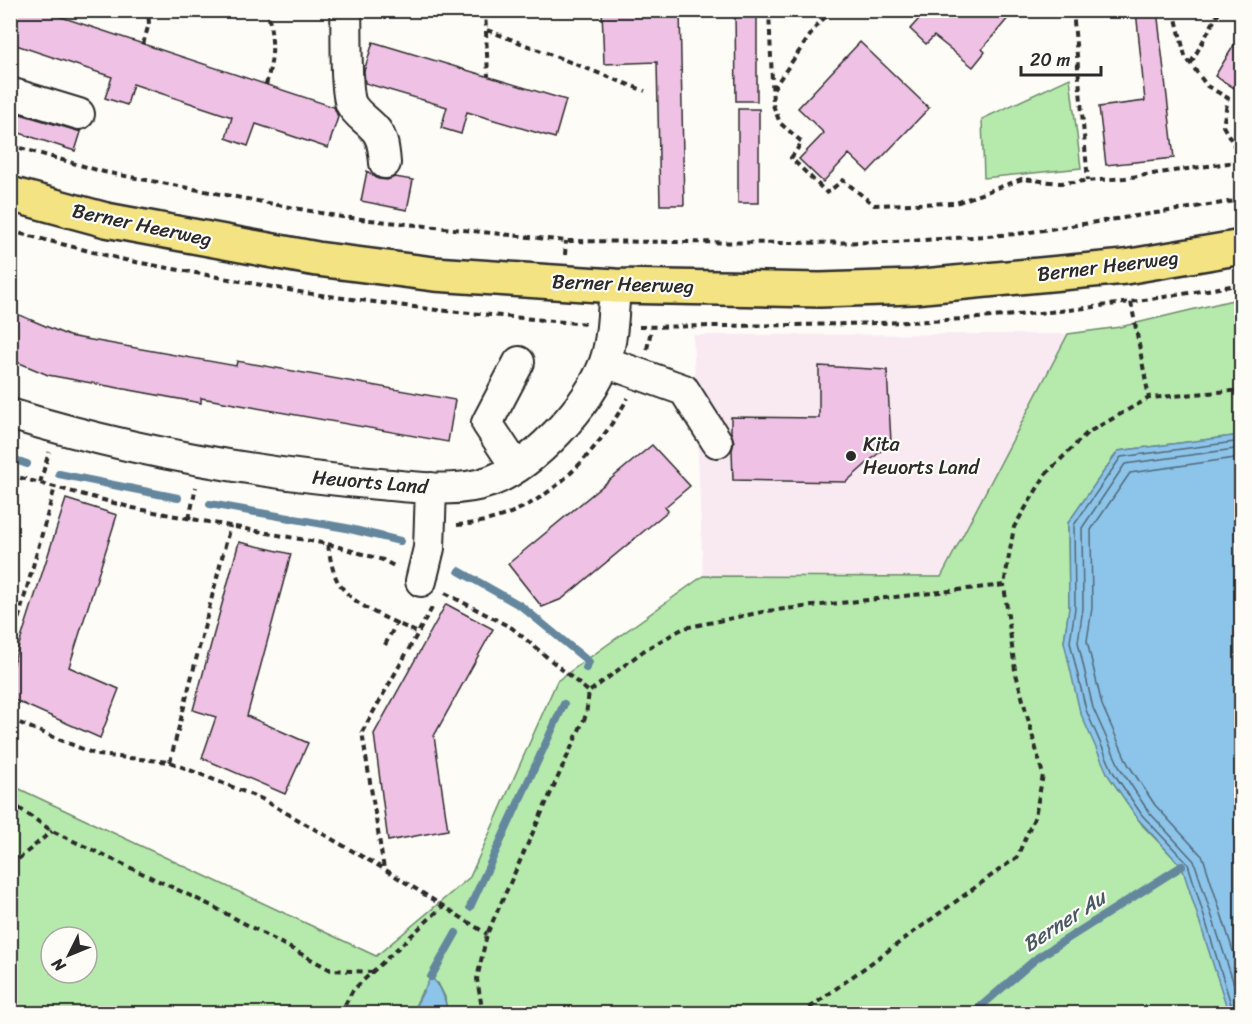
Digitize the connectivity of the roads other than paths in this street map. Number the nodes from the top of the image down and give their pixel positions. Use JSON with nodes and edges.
{"nodes":[{"id":1,"x":346,"y":10,"type":"edge"},
{"id":2,"x":10,"y":93,"type":"edge"},
{"id":3,"x":79,"y":114,"type":"dead end"},
{"id":4,"x":385,"y":163,"type":"dead end"},
{"id":5,"x":10,"y":194,"type":"edge"},
{"id":6,"x":1242,"y":247,"type":"edge"},
{"id":7,"x":615,"y":286,"type":"junction"},
{"id":8,"x":519,"y":362,"type":"dead end"},
{"id":9,"x":604,"y":362,"type":"junction"},
{"id":10,"x":10,"y":414,"type":"edge"},
{"id":11,"x":717,"y":442,"type":"dead end"},
{"id":12,"x":516,"y":467,"type":"junction"},
{"id":13,"x":431,"y":488,"type":"junction"},
{"id":14,"x":431,"y":586,"type":"road end"}],
"edges":[{"from":1,"to":4,"type":"street"},
{"from":2,"to":3,"type":"street"},
{"from":5,"to":7,"type":"main road","name":"Berner Heerweg"},
{"from":6,"to":7,"type":"main road","name":"Berner Heerweg"},
{"from":7,"to":9,"type":"street","name":"Heuorts Land"},
{"from":8,"to":12,"type":"street"},
{"from":9,"to":11,"type":"street"},
{"from":9,"to":12,"type":"street","name":"Heuorts Land"},
{"from":10,"to":13,"type":"street","name":"Heuorts Land"},
{"from":12,"to":13,"type":"street","name":"Heuorts Land"},
{"from":13,"to":14,"type":"street"}]}
